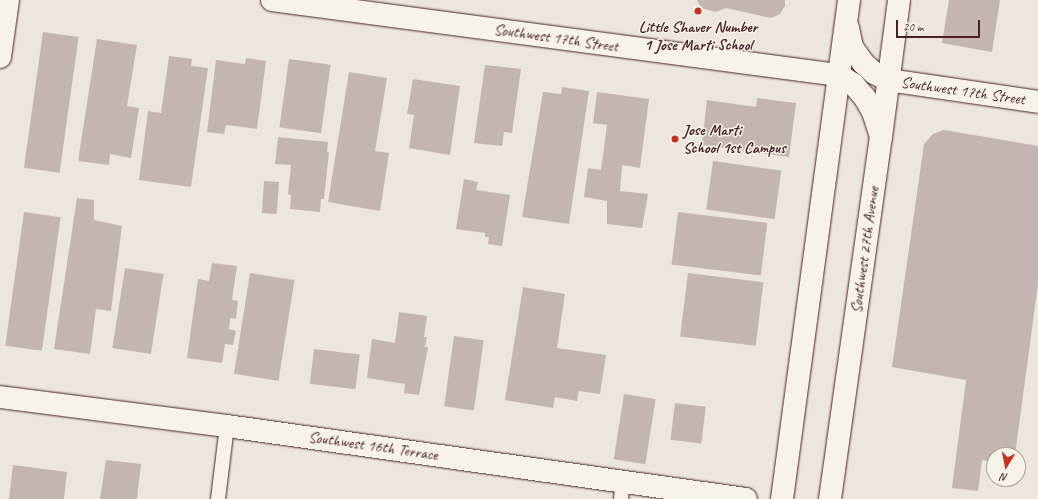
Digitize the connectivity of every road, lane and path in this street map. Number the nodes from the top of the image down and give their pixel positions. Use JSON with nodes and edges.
{"nodes":[{"id":1,"x":8,"y":0,"type":"edge"},
{"id":2,"x":272,"y":0,"type":"edge"},
{"id":3,"x":849,"y":0,"type":"edge"},
{"id":4,"x":899,"y":0,"type":"edge"},
{"id":5,"x":846,"y":23,"type":"junction"},
{"id":6,"x":0,"y":57,"type":"edge"},
{"id":7,"x":839,"y":75,"type":"junction"},
{"id":8,"x":888,"y":80,"type":"junction"},
{"id":9,"x":1038,"y":102,"type":"edge"},
{"id":10,"x":881,"y":137,"type":"junction"},
{"id":11,"x":0,"y":397,"type":"edge"},
{"id":12,"x":227,"y":426,"type":"junction"},
{"id":13,"x":622,"y":490,"type":"edge"},
{"id":14,"x":218,"y":499,"type":"edge"},
{"id":15,"x":746,"y":499,"type":"edge"},
{"id":16,"x":782,"y":499,"type":"edge"},
{"id":17,"x":830,"y":499,"type":"edge"}],
"edges":[{"from":1,"to":6,"type":"main road"},
{"from":2,"to":7,"type":"main road","name":"Southwest 17th Street"},
{"from":3,"to":5,"type":"main road"},
{"from":4,"to":8,"type":"main road","name":"Southwest 27th Avenue"},
{"from":5,"to":7,"type":"main road"},
{"from":5,"to":8,"type":"main road"},
{"from":7,"to":10,"type":"main road"},
{"from":7,"to":16,"type":"main road"},
{"from":8,"to":9,"type":"main road","name":"Southwest 17th Street"},
{"from":8,"to":10,"type":"main road","name":"Southwest 27th Avenue"},
{"from":10,"to":17,"type":"main road","name":"Southwest 27th Avenue"},
{"from":11,"to":12,"type":"main road","name":"Southwest 16th Terrace"},
{"from":12,"to":13,"type":"main road","name":"Southwest 16th Terrace"},
{"from":12,"to":14,"type":"lane"},
{"from":13,"to":15,"type":"main road","name":"Southwest 16th Terrace"}]}
